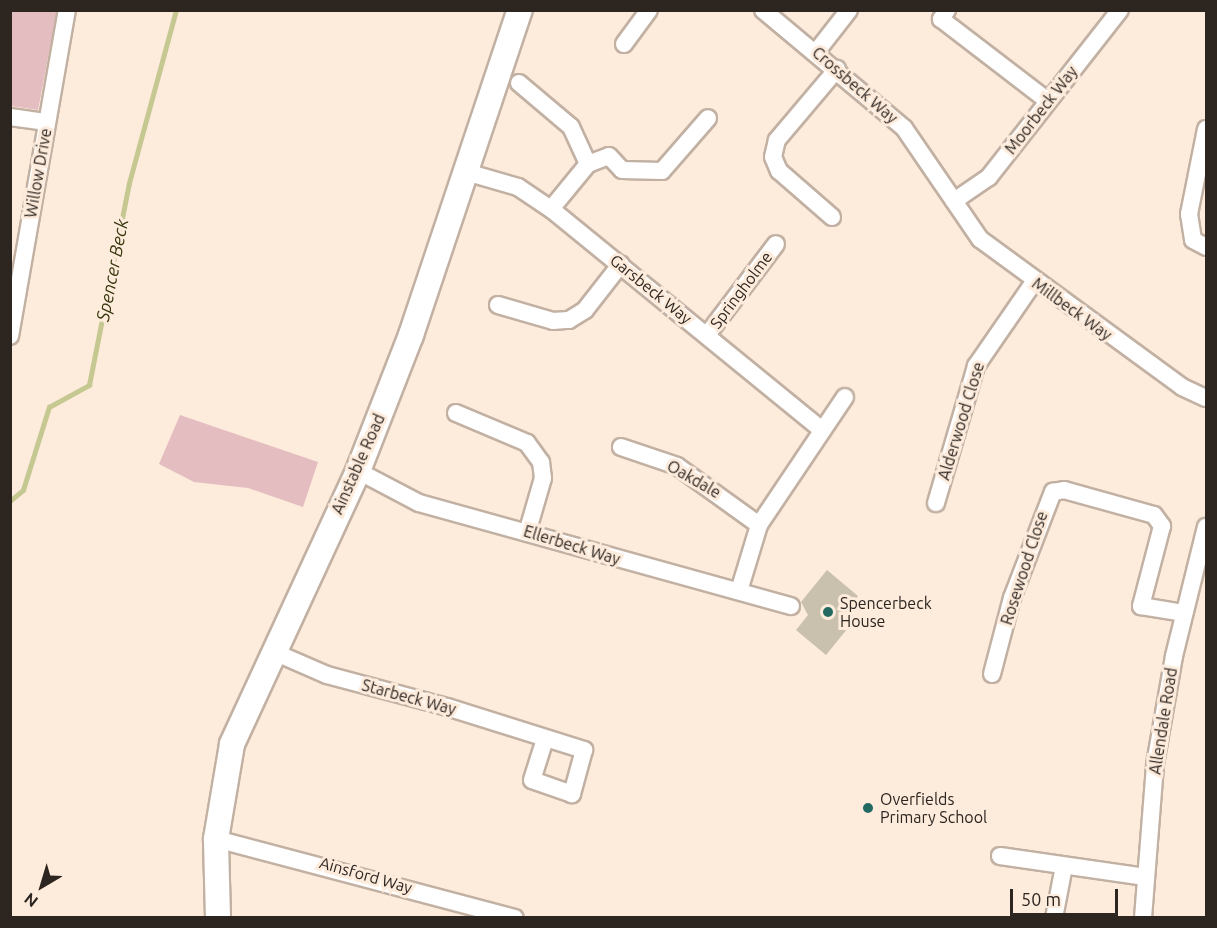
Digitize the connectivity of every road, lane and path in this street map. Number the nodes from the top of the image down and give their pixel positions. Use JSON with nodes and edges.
{"nodes":[{"id":1,"x":67,"y":10,"type":"edge"},
{"id":2,"x":520,"y":10,"type":"edge"},
{"id":3,"x":763,"y":10,"type":"edge"},
{"id":4,"x":849,"y":10,"type":"edge"},
{"id":5,"x":947,"y":10,"type":"edge"},
{"id":6,"x":1118,"y":11,"type":"edge"},
{"id":7,"x":642,"y":13,"type":"edge"},
{"id":8,"x":624,"y":44,"type":"dead end"},
{"id":9,"x":817,"y":51,"type":"junction"},
{"id":10,"x":837,"y":69,"type":"junction"},
{"id":11,"x":519,"y":83,"type":"dead end"},
{"id":12,"x":1048,"y":101,"type":"junction"},
{"id":13,"x":10,"y":117,"type":"edge"},
{"id":14,"x":708,"y":118,"type":"dead end"},
{"id":15,"x":47,"y":122,"type":"junction"},
{"id":16,"x":1206,"y":129,"type":"edge"},
{"id":17,"x":588,"y":164,"type":"junction"},
{"id":18,"x":466,"y":172,"type":"junction"},
{"id":19,"x":954,"y":201,"type":"junction"},
{"id":20,"x":551,"y":209,"type":"junction"},
{"id":21,"x":832,"y":217,"type":"dead end"},
{"id":22,"x":776,"y":244,"type":"dead end"},
{"id":23,"x":1206,"y":247,"type":"edge"},
{"id":24,"x":621,"y":264,"type":"junction"},
{"id":25,"x":16,"y":277,"type":"edge"},
{"id":26,"x":1034,"y":282,"type":"junction"},
{"id":27,"x":498,"y":305,"type":"dead end"},
{"id":28,"x":707,"y":335,"type":"junction"},
{"id":29,"x":10,"y":336,"type":"edge"},
{"id":30,"x":845,"y":397,"type":"dead end"},
{"id":31,"x":1206,"y":398,"type":"edge"},
{"id":32,"x":456,"y":413,"type":"dead end"},
{"id":33,"x":822,"y":430,"type":"junction"},
{"id":34,"x":621,"y":447,"type":"dead end"},
{"id":35,"x":358,"y":471,"type":"junction"},
{"id":36,"x":936,"y":503,"type":"dead end"},
{"id":37,"x":759,"y":525,"type":"junction"},
{"id":38,"x":1206,"y":527,"type":"edge"},
{"id":39,"x":527,"y":533,"type":"junction"},
{"id":40,"x":1199,"y":583,"type":"edge"},
{"id":41,"x":739,"y":591,"type":"junction"},
{"id":42,"x":791,"y":606,"type":"dead end"},
{"id":43,"x":1184,"y":614,"type":"junction"},
{"id":44,"x":274,"y":652,"type":"junction"},
{"id":45,"x":992,"y":674,"type":"dead end"},
{"id":46,"x":545,"y":739,"type":"dead end"},
{"id":47,"x":216,"y":838,"type":"junction"},
{"id":48,"x":1000,"y":856,"type":"dead end"},
{"id":49,"x":1064,"y":866,"type":"junction"},
{"id":50,"x":1144,"y":877,"type":"junction"},
{"id":51,"x":218,"y":918,"type":"edge"},
{"id":52,"x":516,"y":918,"type":"edge"},
{"id":53,"x":1054,"y":918,"type":"edge"},
{"id":54,"x":1143,"y":918,"type":"edge"}],
"edges":[{"from":1,"to":15,"type":"street","name":"Willow Drive"},
{"from":2,"to":18,"type":"street","name":"Ainstable Road"},
{"from":3,"to":9,"type":"street","name":"Crossbeck Way"},
{"from":4,"to":9,"type":"street"},
{"from":5,"to":12,"type":"street"},
{"from":6,"to":12,"type":"street","name":"Moorbeck Way"},
{"from":7,"to":8,"type":"street"},
{"from":9,"to":10,"type":"street","name":"Crossbeck Way"},
{"from":10,"to":19,"type":"street","name":"Crossbeck Way"},
{"from":10,"to":21,"type":"street"},
{"from":11,"to":17,"type":"street"},
{"from":12,"to":19,"type":"street","name":"Moorbeck Way"},
{"from":13,"to":15,"type":"street"},
{"from":14,"to":17,"type":"street"},
{"from":15,"to":25,"type":"street","name":"Willow Drive"},
{"from":16,"to":23,"type":"street"},
{"from":17,"to":20,"type":"street"},
{"from":18,"to":20,"type":"street","name":"Garsbeck Way"},
{"from":18,"to":35,"type":"street","name":"Ainstable Road"},
{"from":19,"to":26,"type":"street","name":"Millbeck Way"},
{"from":20,"to":24,"type":"street","name":"Garsbeck Way"},
{"from":22,"to":28,"type":"street","name":"Springholme"},
{"from":24,"to":27,"type":"street"},
{"from":24,"to":28,"type":"street","name":"Garsbeck Way"},
{"from":25,"to":29,"type":"street","name":"Willow Drive"},
{"from":26,"to":31,"type":"street","name":"Millbeck Way"},
{"from":26,"to":36,"type":"street","name":"Alderwood Close"},
{"from":28,"to":33,"type":"street","name":"Garsbeck Way"},
{"from":30,"to":33,"type":"street"},
{"from":32,"to":39,"type":"street"},
{"from":33,"to":37,"type":"street"},
{"from":34,"to":37,"type":"street","name":"Oakdale"},
{"from":35,"to":39,"type":"street","name":"Ellerbeck Way"},
{"from":35,"to":44,"type":"street","name":"Ainstable Road"},
{"from":37,"to":41,"type":"street"},
{"from":38,"to":40,"type":"street","name":"Allendale Road"},
{"from":39,"to":41,"type":"street","name":"Ellerbeck Way"},
{"from":40,"to":43,"type":"street","name":"Allendale Road"},
{"from":41,"to":42,"type":"street","name":"Ellerbeck Way"},
{"from":43,"to":45,"type":"street","name":"Rosewood Close"},
{"from":43,"to":50,"type":"street","name":"Allendale Road"},
{"from":44,"to":46,"type":"street","name":"Starbeck Way"},
{"from":44,"to":47,"type":"street","name":"Ainstable Road"},
{"from":47,"to":51,"type":"street","name":"Ainstable Road"},
{"from":47,"to":52,"type":"street","name":"Ainsford Way"},
{"from":48,"to":49,"type":"street"},
{"from":49,"to":50,"type":"street"},
{"from":49,"to":53,"type":"street"},
{"from":50,"to":54,"type":"street","name":"Allendale Road"}]}
